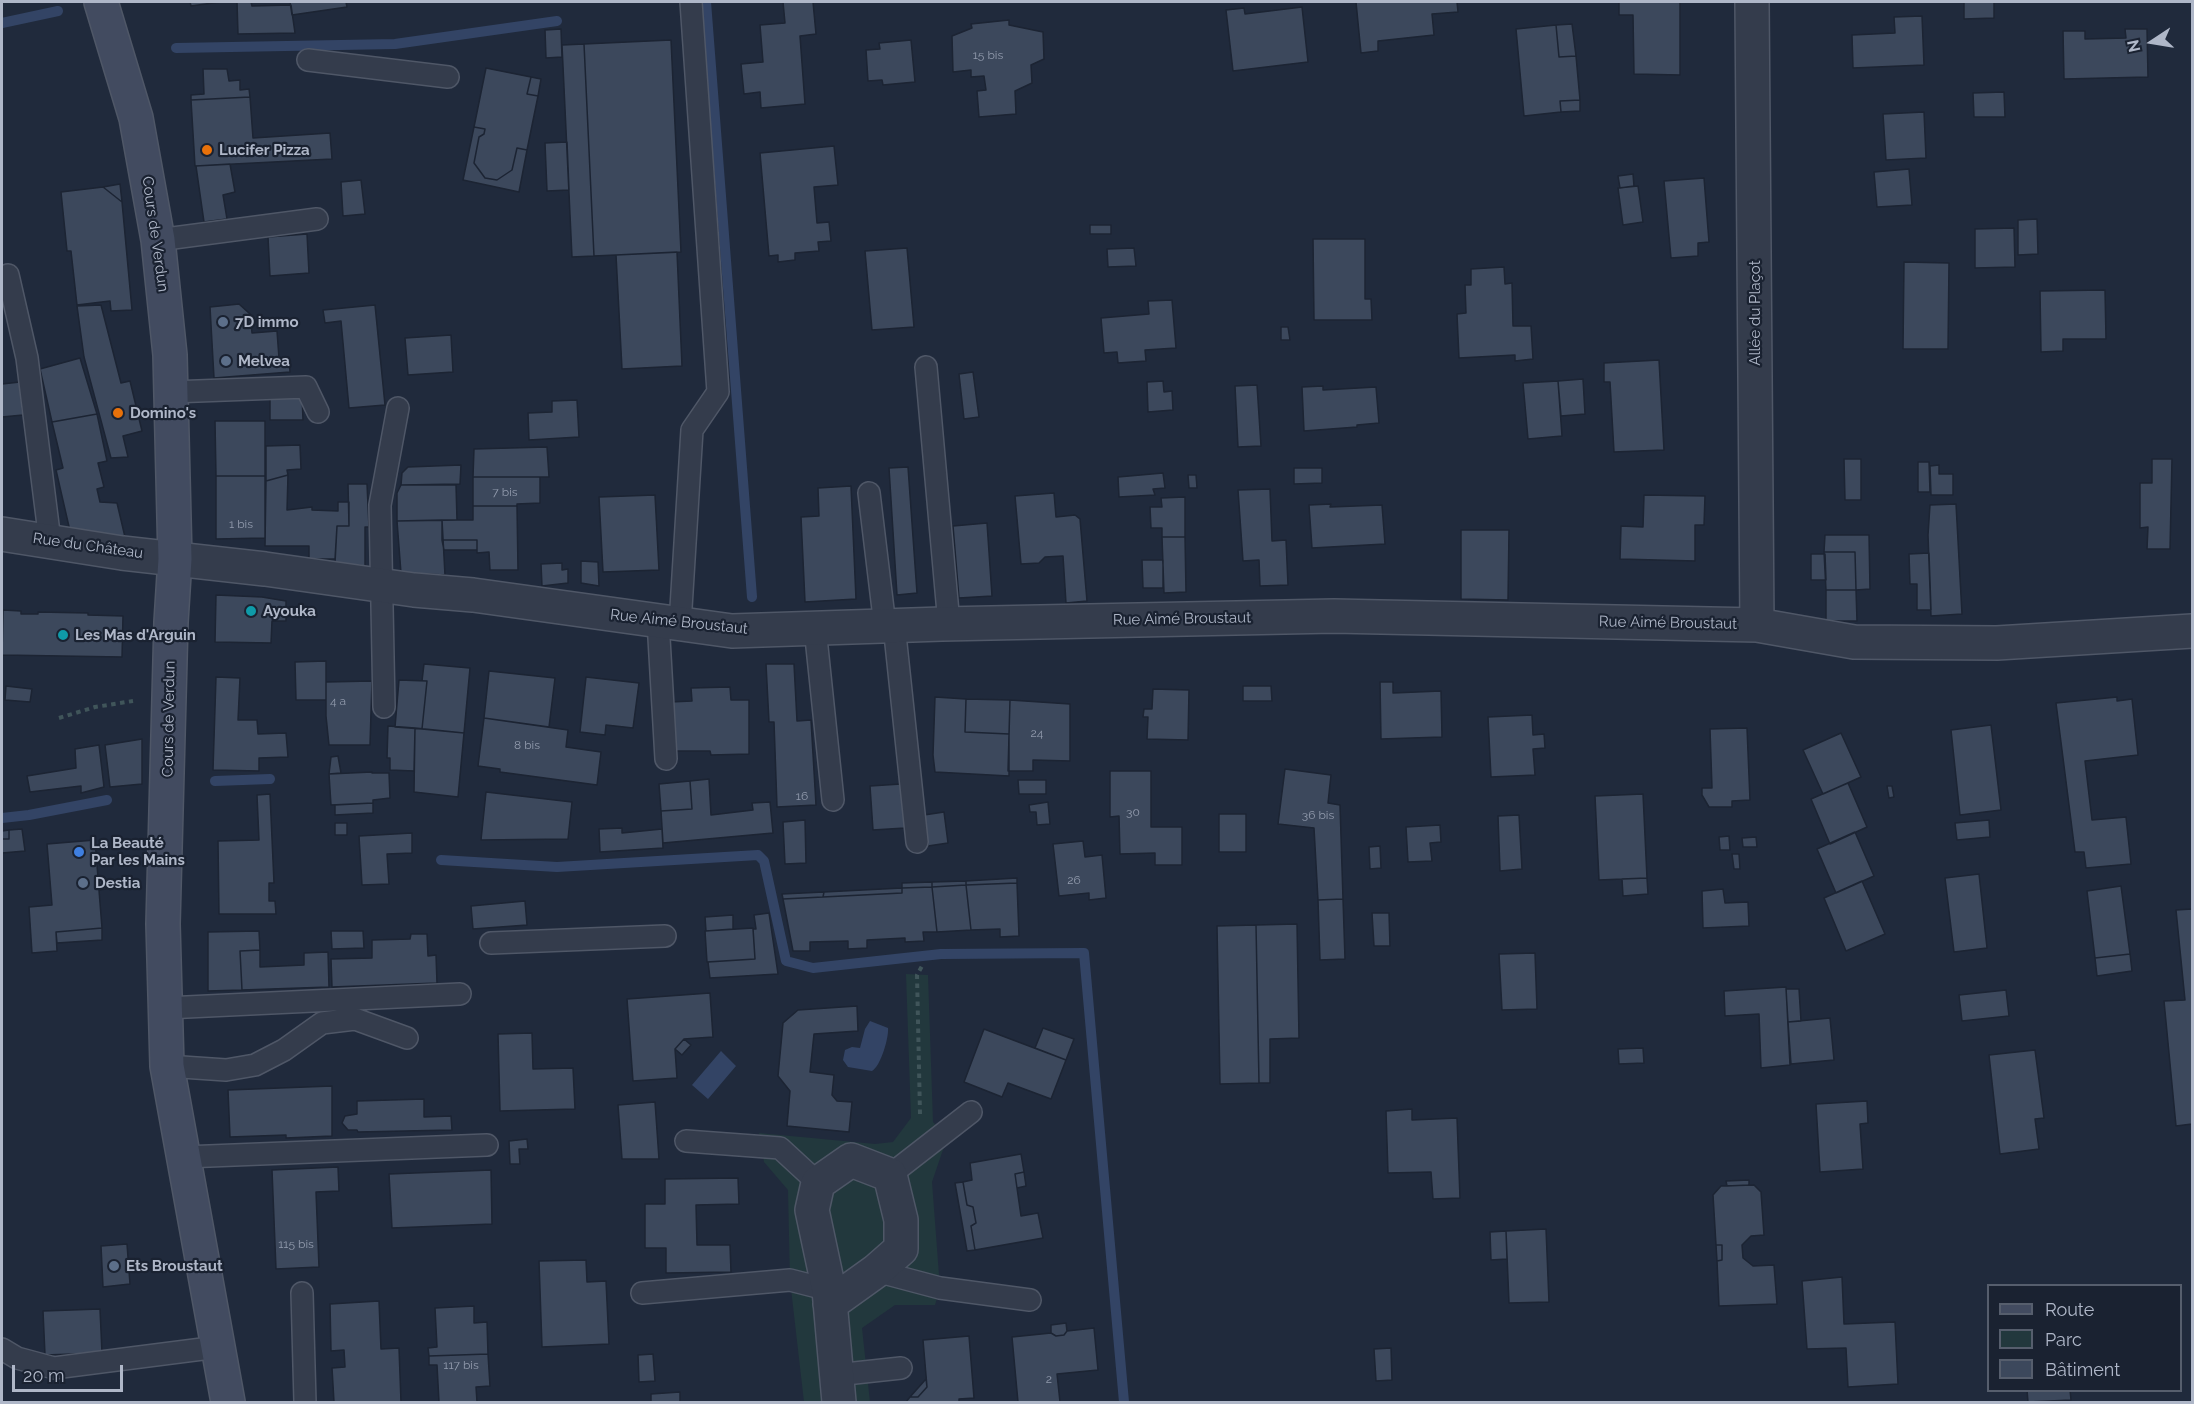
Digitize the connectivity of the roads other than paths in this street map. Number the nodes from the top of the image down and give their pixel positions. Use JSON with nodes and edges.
{"nodes":[{"id":1,"x":101,"y":2,"type":"edge"},
{"id":2,"x":691,"y":2,"type":"edge"},
{"id":3,"x":1752,"y":2,"type":"edge"},
{"id":4,"x":308,"y":60,"type":"dead end"},
{"id":5,"x":448,"y":77,"type":"dead end"},
{"id":6,"x":316,"y":219,"type":"dead end"},
{"id":7,"x":158,"y":240,"type":"junction"},
{"id":8,"x":8,"y":275,"type":"dead end"},
{"id":9,"x":926,"y":367,"type":"dead end"},
{"id":10,"x":171,"y":392,"type":"junction"},
{"id":11,"x":398,"y":408,"type":"dead end"},
{"id":12,"x":318,"y":412,"type":"dead end"},
{"id":13,"x":869,"y":493,"type":"dead end"},
{"id":14,"x":2,"y":534,"type":"edge"},
{"id":15,"x":50,"y":541,"type":"junction"},
{"id":16,"x":175,"y":559,"type":"junction"},
{"id":17,"x":381,"y":586,"type":"junction"},
{"id":18,"x":669,"y":622,"type":"junction"},
{"id":19,"x":949,"y":624,"type":"junction"},
{"id":20,"x":1757,"y":625,"type":"junction"},
{"id":21,"x":889,"y":626,"type":"junction"},
{"id":22,"x":815,"y":628,"type":"junction"},
{"id":23,"x":2193,"y":631,"type":"edge"},
{"id":24,"x":384,"y":707,"type":"dead end"},
{"id":25,"x":666,"y":759,"type":"dead end"},
{"id":26,"x":833,"y":801,"type":"dead end"},
{"id":27,"x":917,"y":842,"type":"dead end"},
{"id":28,"x":665,"y":936,"type":"dead end"},
{"id":29,"x":491,"y":943,"type":"dead end"},
{"id":30,"x":460,"y":994,"type":"dead end"},
{"id":31,"x":166,"y":1008,"type":"junction"},
{"id":32,"x":407,"y":1038,"type":"dead end"},
{"id":33,"x":167,"y":1066,"type":"junction"},
{"id":34,"x":971,"y":1112,"type":"dead end"},
{"id":35,"x":686,"y":1141,"type":"dead end"},
{"id":36,"x":487,"y":1145,"type":"dead end"},
{"id":37,"x":184,"y":1156,"type":"junction"},
{"id":38,"x":890,"y":1175,"type":"junction"},
{"id":39,"x":818,"y":1183,"type":"junction"},
{"id":40,"x":876,"y":1271,"type":"junction"},
{"id":41,"x":302,"y":1293,"type":"dead end"},
{"id":42,"x":642,"y":1293,"type":"dead end"},
{"id":43,"x":829,"y":1297,"type":"junction"},
{"id":44,"x":1030,"y":1300,"type":"dead end"},
{"id":45,"x":218,"y":1347,"type":"junction"},
{"id":46,"x":2,"y":1349,"type":"edge"},
{"id":47,"x":901,"y":1368,"type":"dead end"},
{"id":48,"x":838,"y":1389,"type":"edge"},
{"id":49,"x":228,"y":1402,"type":"edge"},
{"id":50,"x":305,"y":1402,"type":"edge"}],
"edges":[{"from":1,"to":7,"type":"main road","name":"Cours de Verdun"},
{"from":2,"to":18,"type":"lane"},
{"from":3,"to":20,"type":"street","name":"Allée du Plaçot"},
{"from":4,"to":5,"type":"lane"},
{"from":6,"to":7,"type":"lane"},
{"from":7,"to":10,"type":"main road","name":"Cours de Verdun"},
{"from":8,"to":15,"type":"lane"},
{"from":9,"to":19,"type":"lane"},
{"from":10,"to":12,"type":"lane"},
{"from":10,"to":16,"type":"main road","name":"Cours de Verdun"},
{"from":11,"to":17,"type":"lane"},
{"from":13,"to":21,"type":"lane"},
{"from":14,"to":15,"type":"street","name":"Rue du Château"},
{"from":15,"to":16,"type":"street","name":"Rue du Château"},
{"from":16,"to":17,"type":"street","name":"Rue Aimé Broustaut"},
{"from":16,"to":31,"type":"main road","name":"Cours de Verdun"},
{"from":17,"to":18,"type":"street","name":"Rue Aimé Broustaut"},
{"from":17,"to":24,"type":"lane"},
{"from":18,"to":22,"type":"street","name":"Rue Aimé Broustaut"},
{"from":18,"to":25,"type":"lane"},
{"from":19,"to":20,"type":"street","name":"Rue Aimé Broustaut"},
{"from":19,"to":21,"type":"street","name":"Rue Aimé Broustaut"},
{"from":20,"to":23,"type":"street","name":"Rue Aimé Broustaut"},
{"from":21,"to":22,"type":"street","name":"Rue Aimé Broustaut"},
{"from":21,"to":27,"type":"lane"},
{"from":22,"to":26,"type":"lane"},
{"from":28,"to":29,"type":"lane"},
{"from":30,"to":31,"type":"lane"},
{"from":31,"to":33,"type":"main road","name":"Cours de Verdun"},
{"from":32,"to":33,"type":"lane"},
{"from":33,"to":37,"type":"main road","name":"Cours de Verdun"},
{"from":34,"to":38,"type":"lane"},
{"from":35,"to":39,"type":"lane"},
{"from":36,"to":37,"type":"lane"},
{"from":37,"to":45,"type":"main road","name":"Cours de Verdun"},
{"from":38,"to":39,"type":"street"},
{"from":38,"to":40,"type":"street"},
{"from":39,"to":43,"type":"street"},
{"from":40,"to":43,"type":"street"},
{"from":40,"to":44,"type":"lane"},
{"from":41,"to":50,"type":"lane"},
{"from":42,"to":43,"type":"lane"},
{"from":43,"to":48,"type":"street"},
{"from":45,"to":46,"type":"lane"},
{"from":45,"to":49,"type":"main road","name":"Cours de Verdun"},
{"from":47,"to":48,"type":"lane"}]}
